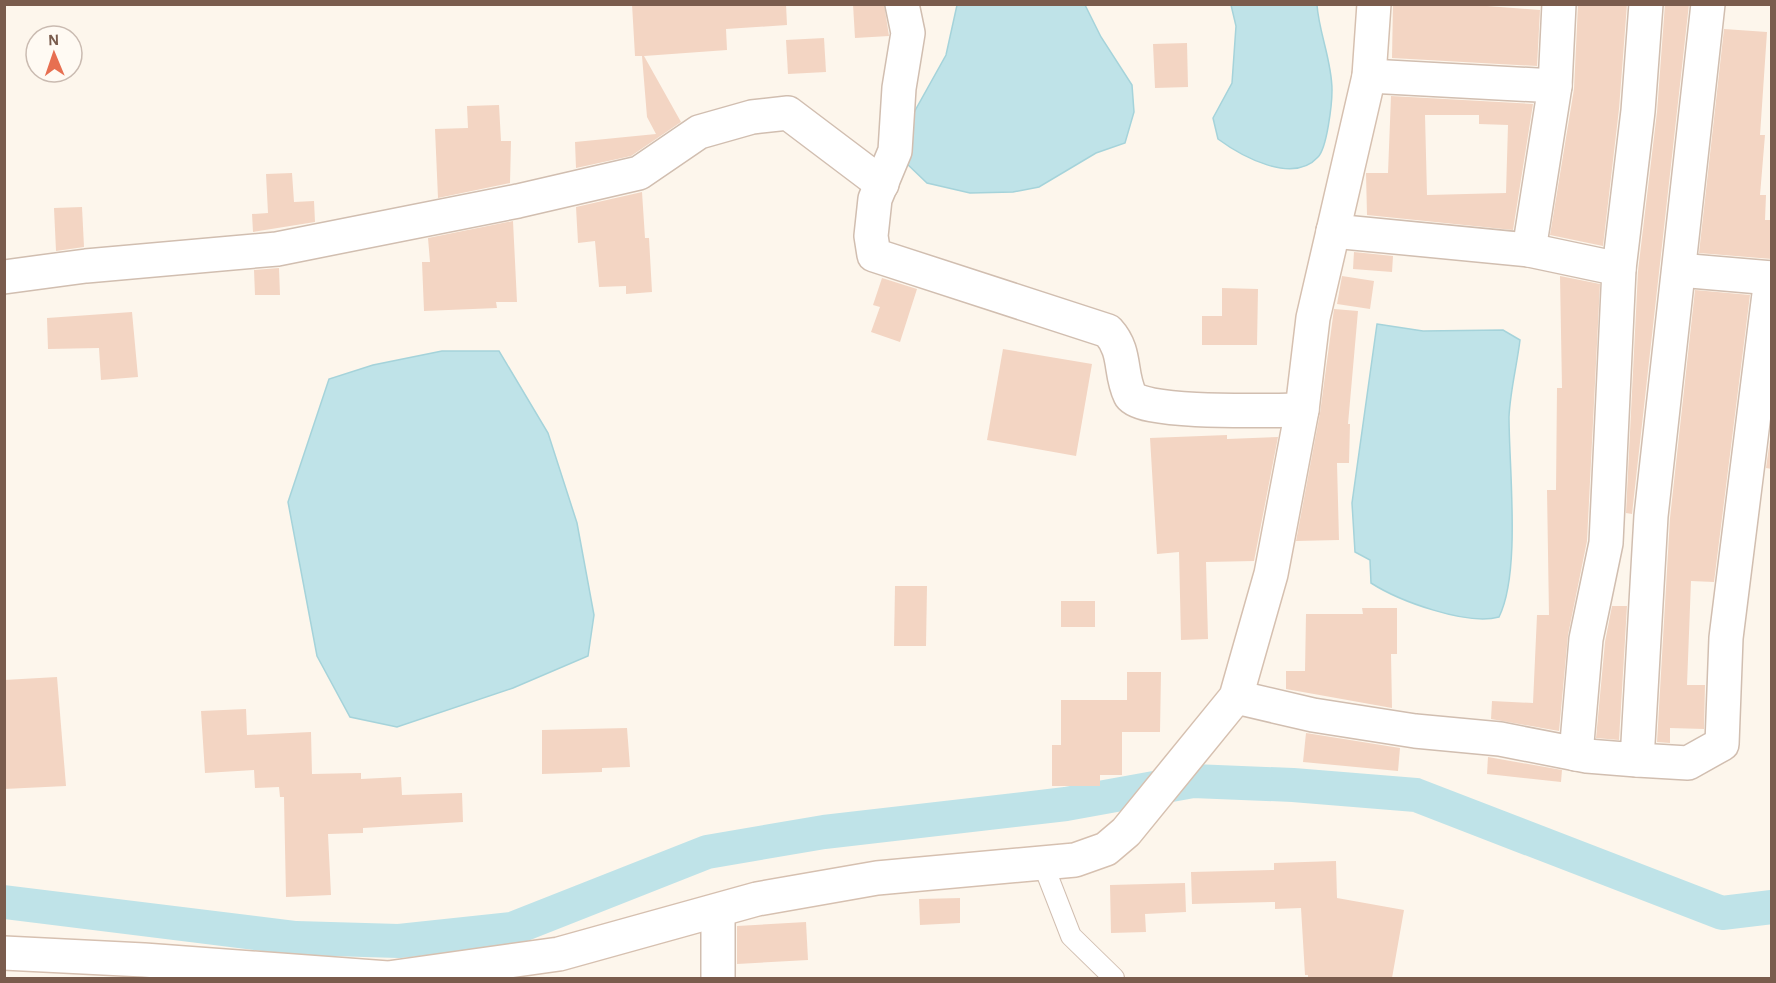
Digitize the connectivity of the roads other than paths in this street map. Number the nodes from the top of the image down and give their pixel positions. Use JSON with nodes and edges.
{"nodes":[{"id":1,"x":902,"y":4,"type":"edge"},
{"id":2,"x":1374,"y":4,"type":"edge"},
{"id":3,"x":1559,"y":4,"type":"edge"},
{"id":4,"x":1646,"y":4,"type":"edge"},
{"id":5,"x":1708,"y":4,"type":"edge"},
{"id":6,"x":1369,"y":76,"type":"junction"},
{"id":7,"x":1555,"y":86,"type":"junction"},
{"id":8,"x":882,"y":184,"type":"junction"},
{"id":9,"x":1333,"y":231,"type":"junction"},
{"id":10,"x":1529,"y":250,"type":"junction"},
{"id":11,"x":1619,"y":269,"type":"junction"},
{"id":12,"x":1679,"y":270,"type":"junction"},
{"id":13,"x":4,"y":277,"type":"edge"},
{"id":14,"x":1771,"y":278,"type":"edge"},
{"id":15,"x":1302,"y":410,"type":"junction"},
{"id":16,"x":1232,"y":703,"type":"junction"},
{"id":17,"x":1576,"y":754,"type":"junction"},
{"id":18,"x":1637,"y":760,"type":"junction"},
{"id":19,"x":1043,"y":864,"type":"junction"},
{"id":20,"x":718,"y":911,"type":"junction"},
{"id":21,"x":4,"y":953,"type":"edge"},
{"id":22,"x":718,"y":978,"type":"edge"},
{"id":23,"x":1114,"y":978,"type":"edge"}],
"edges":[{"from":1,"to":8,"type":"street"},
{"from":2,"to":6,"type":"street"},
{"from":3,"to":7,"type":"street"},
{"from":4,"to":11,"type":"street"},
{"from":5,"to":12,"type":"street"},
{"from":6,"to":7,"type":"street"},
{"from":6,"to":9,"type":"street"},
{"from":7,"to":10,"type":"street"},
{"from":8,"to":13,"type":"street"},
{"from":8,"to":15,"type":"street"},
{"from":9,"to":10,"type":"street"},
{"from":9,"to":15,"type":"street"},
{"from":10,"to":11,"type":"street"},
{"from":11,"to":17,"type":"street"},
{"from":12,"to":14,"type":"street"},
{"from":12,"to":18,"type":"street"},
{"from":14,"to":18,"type":"street"},
{"from":15,"to":16,"type":"street"},
{"from":16,"to":17,"type":"street"},
{"from":16,"to":19,"type":"street"},
{"from":17,"to":18,"type":"street"},
{"from":19,"to":20,"type":"street"},
{"from":19,"to":23,"type":"lane"},
{"from":20,"to":21,"type":"street"},
{"from":20,"to":22,"type":"street"}]}
